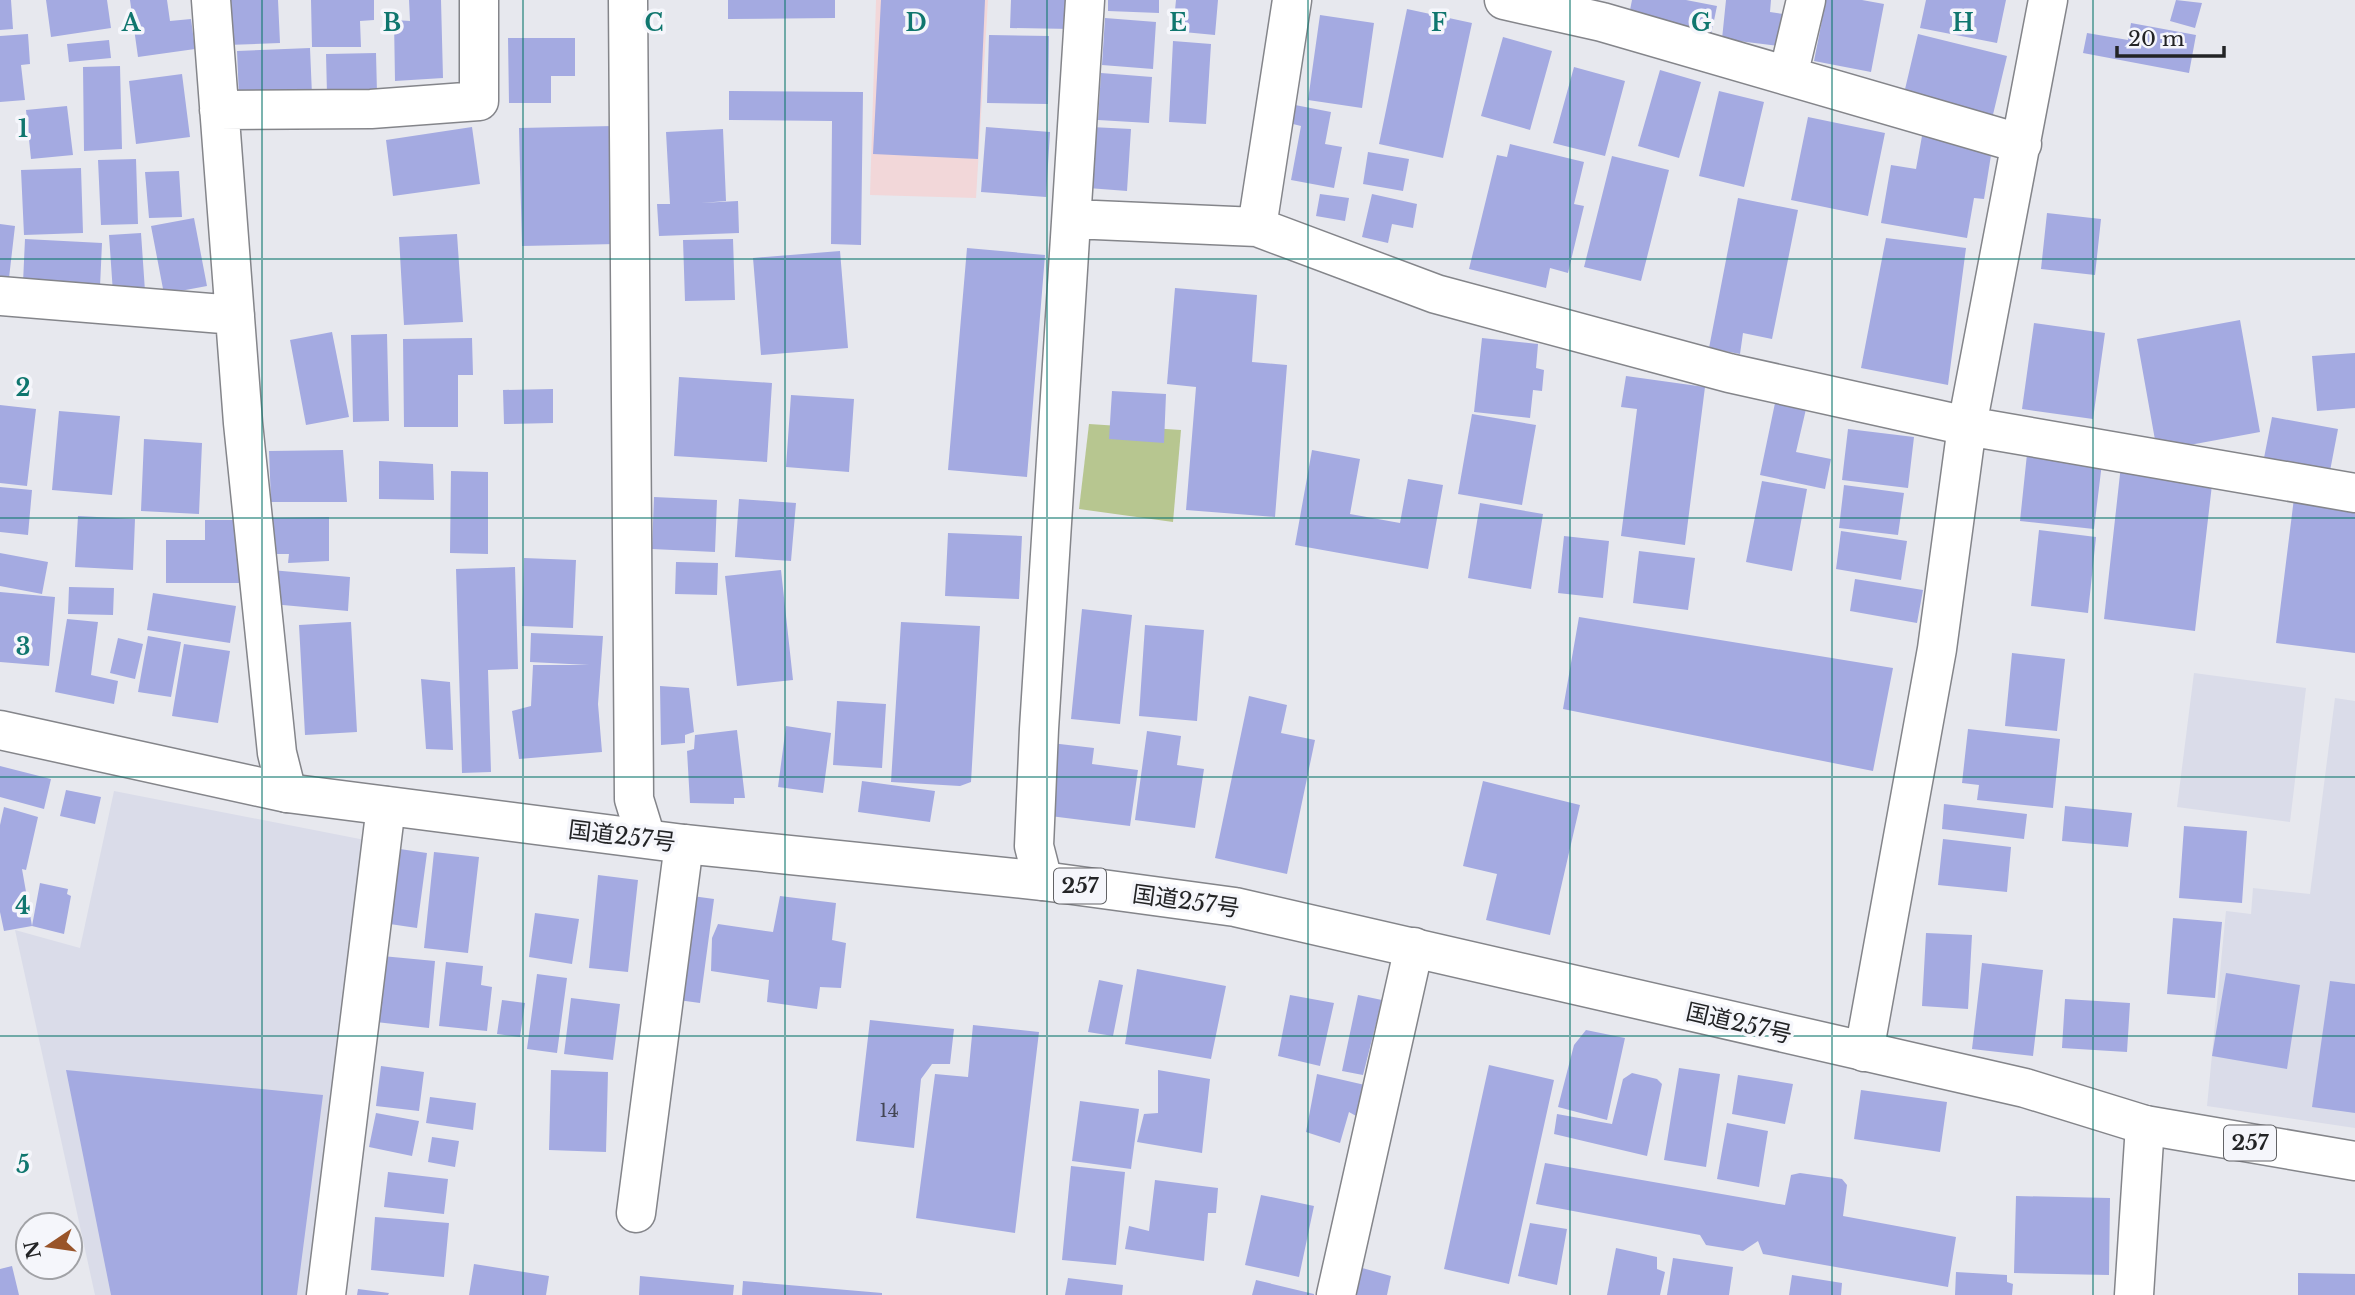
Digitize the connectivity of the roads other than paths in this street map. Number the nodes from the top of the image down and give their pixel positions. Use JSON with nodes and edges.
{"nodes":[{"id":1,"x":211,"y":0,"type":"edge"},
{"id":2,"x":479,"y":0,"type":"edge"},
{"id":3,"x":628,"y":0,"type":"edge"},
{"id":4,"x":1085,"y":0,"type":"edge"},
{"id":5,"x":1292,"y":0,"type":"edge"},
{"id":6,"x":1504,"y":0,"type":"edge"},
{"id":7,"x":1806,"y":0,"type":"edge"},
{"id":8,"x":2048,"y":0,"type":"edge"},
{"id":9,"x":1604,"y":11,"type":"edge"},
{"id":10,"x":1788,"y":75,"type":"junction"},
{"id":11,"x":219,"y":110,"type":"junction"},
{"id":12,"x":2022,"y":144,"type":"junction"},
{"id":13,"x":1072,"y":219,"type":"junction"},
{"id":14,"x":1257,"y":227,"type":"junction"},
{"id":15,"x":0,"y":296,"type":"edge"},
{"id":16,"x":235,"y":315,"type":"junction"},
{"id":17,"x":1967,"y":426,"type":"junction"},
{"id":18,"x":2355,"y":492,"type":"edge"},
{"id":19,"x":0,"y":730,"type":"edge"},
{"id":20,"x":287,"y":793,"type":"junction"},
{"id":21,"x":386,"y":806,"type":"junction"},
{"id":22,"x":646,"y":838,"type":"junction"},
{"id":23,"x":684,"y":844,"type":"junction"},
{"id":24,"x":1043,"y":881,"type":"junction"},
{"id":25,"x":1414,"y":947,"type":"junction"},
{"id":26,"x":1864,"y":1052,"type":"junction"},
{"id":27,"x":2145,"y":1125,"type":"junction"},
{"id":28,"x":2355,"y":1161,"type":"edge"},
{"id":29,"x":636,"y":1213,"type":"dead end"},
{"id":30,"x":326,"y":1295,"type":"edge"},
{"id":31,"x":1336,"y":1295,"type":"edge"},
{"id":32,"x":2134,"y":1295,"type":"edge"}],
"edges":[{"from":1,"to":11,"type":"main road"},
{"from":2,"to":11,"type":"main road"},
{"from":3,"to":22,"type":"main road"},
{"from":4,"to":13,"type":"main road"},
{"from":5,"to":14,"type":"main road"},
{"from":6,"to":9,"type":"main road"},
{"from":7,"to":10,"type":"main road"},
{"from":8,"to":12,"type":"main road"},
{"from":9,"to":10,"type":"main road"},
{"from":10,"to":12,"type":"main road"},
{"from":11,"to":16,"type":"main road"},
{"from":12,"to":17,"type":"main road"},
{"from":13,"to":14,"type":"main road"},
{"from":13,"to":24,"type":"main road"},
{"from":14,"to":17,"type":"main road"},
{"from":15,"to":16,"type":"main road"},
{"from":16,"to":20,"type":"main road"},
{"from":17,"to":18,"type":"main road"},
{"from":17,"to":26,"type":"main road"},
{"from":19,"to":20,"type":"main road","name":"国道257号","number":"257"},
{"from":20,"to":21,"type":"main road","name":"国道257号","number":"257"},
{"from":21,"to":22,"type":"main road","name":"国道257号","number":"257"},
{"from":21,"to":30,"type":"main road"},
{"from":22,"to":23,"type":"main road","name":"国道257号","number":"257"},
{"from":23,"to":24,"type":"main road","name":"国道257号","number":"257"},
{"from":23,"to":29,"type":"main road"},
{"from":24,"to":25,"type":"main road","name":"国道257号","number":"257"},
{"from":25,"to":26,"type":"main road","name":"国道257号","number":"257"},
{"from":25,"to":31,"type":"main road"},
{"from":26,"to":27,"type":"main road","name":"国道257号","number":"257"},
{"from":27,"to":28,"type":"main road","name":"国道257号","number":"257"},
{"from":27,"to":32,"type":"main road"}]}
